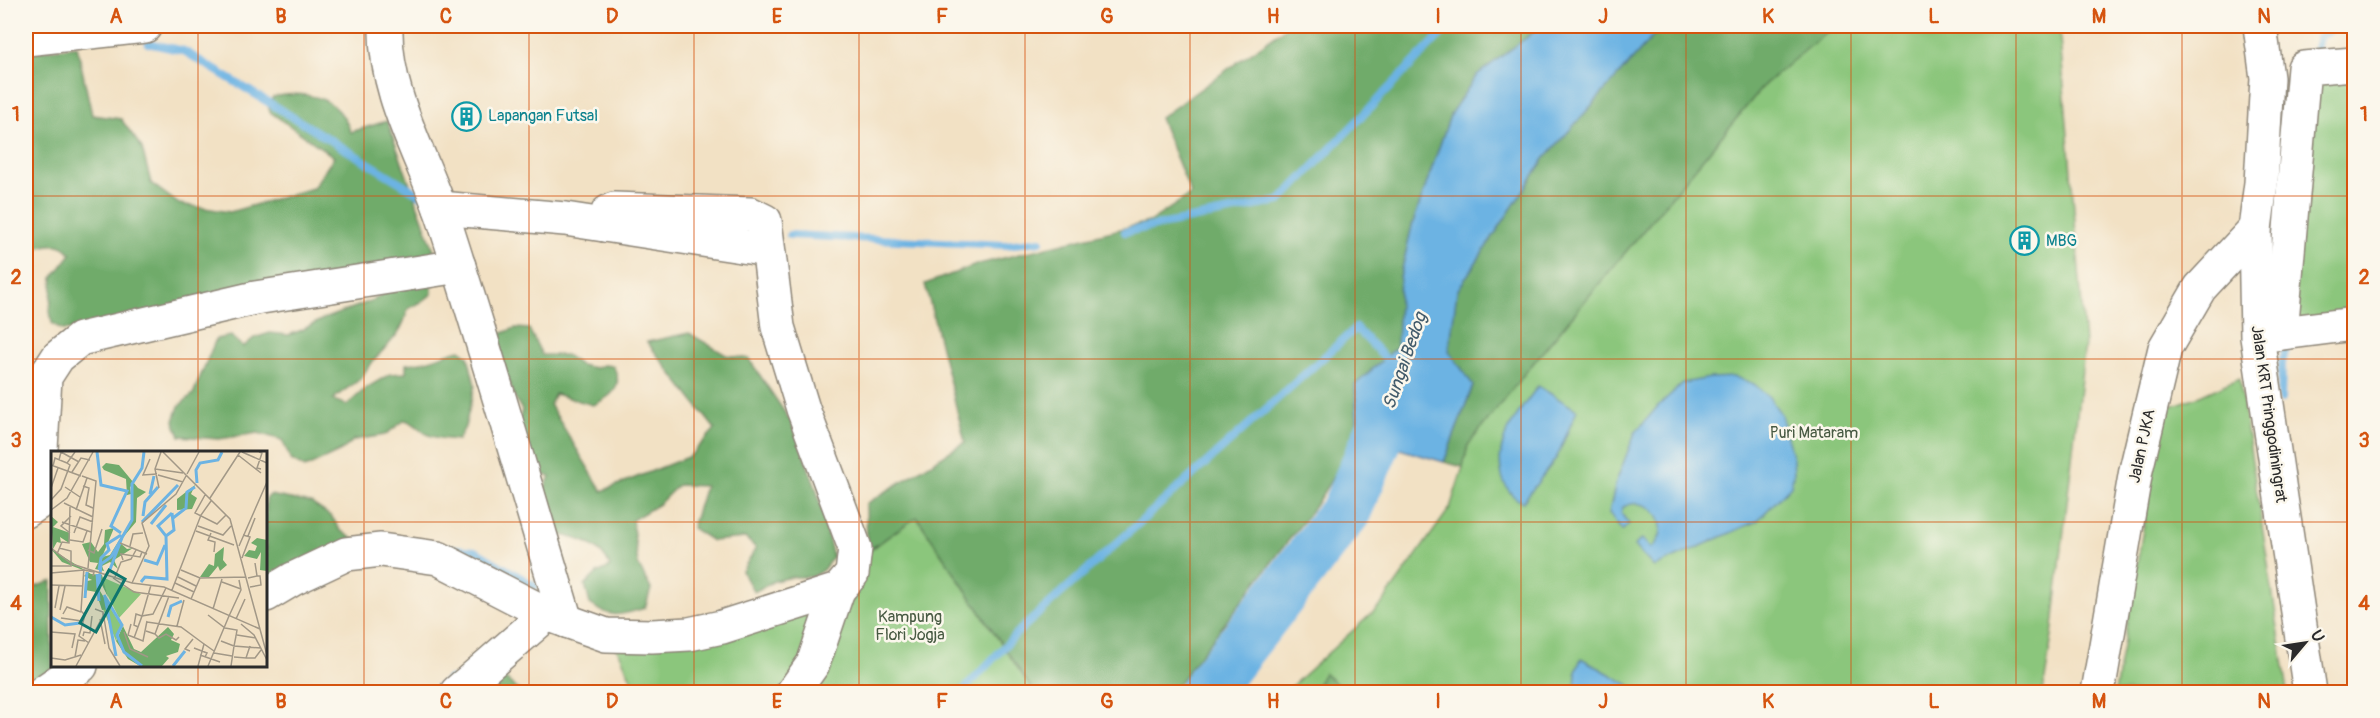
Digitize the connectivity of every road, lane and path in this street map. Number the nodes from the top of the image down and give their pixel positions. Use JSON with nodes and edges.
{"nodes":[{"id":1,"x":142,"y":26,"type":"edge"},
{"id":2,"x":386,"y":26,"type":"edge"},
{"id":3,"x":2260,"y":26,"type":"edge"},
{"id":4,"x":26,"y":39,"type":"edge"},
{"id":5,"x":2355,"y":64,"type":"edge"},
{"id":6,"x":440,"y":208,"type":"junction"},
{"id":7,"x":2254,"y":229,"type":"junction"},
{"id":8,"x":459,"y":266,"type":"junction"},
{"id":9,"x":2355,"y":324,"type":"edge"},
{"id":10,"x":2269,"y":335,"type":"junction"},
{"id":11,"x":26,"y":511,"type":"edge"},
{"id":12,"x":838,"y":590,"type":"junction"},
{"id":13,"x":267,"y":594,"type":"edge"},
{"id":14,"x":557,"y":618,"type":"junction"},
{"id":15,"x":80,"y":667,"type":"edge"},
{"id":16,"x":43,"y":693,"type":"edge"},
{"id":17,"x":457,"y":693,"type":"edge"},
{"id":18,"x":793,"y":693,"type":"edge"},
{"id":19,"x":2098,"y":693,"type":"edge"},
{"id":20,"x":2310,"y":693,"type":"edge"}],
"edges":[{"from":1,"to":4,"type":"street"},
{"from":2,"to":6,"type":"street"},
{"from":3,"to":7,"type":"street","name":"Jalan KRT Pringgodiningrat"},
{"from":5,"to":10,"type":"street"},
{"from":6,"to":8,"type":"street"},
{"from":6,"to":12,"type":"street"},
{"from":7,"to":10,"type":"street","name":"Jalan KRT Pringgodiningrat"},
{"from":7,"to":19,"type":"street","name":"Jalan PJKA"},
{"from":8,"to":11,"type":"street"},
{"from":8,"to":14,"type":"street"},
{"from":9,"to":10,"type":"street"},
{"from":10,"to":20,"type":"street","name":"Jalan KRT Pringgodiningrat"},
{"from":12,"to":14,"type":"street"},
{"from":12,"to":18,"type":"street"},
{"from":13,"to":14,"type":"street"},
{"from":14,"to":17,"type":"street"},
{"from":15,"to":16,"type":"street"}]}
